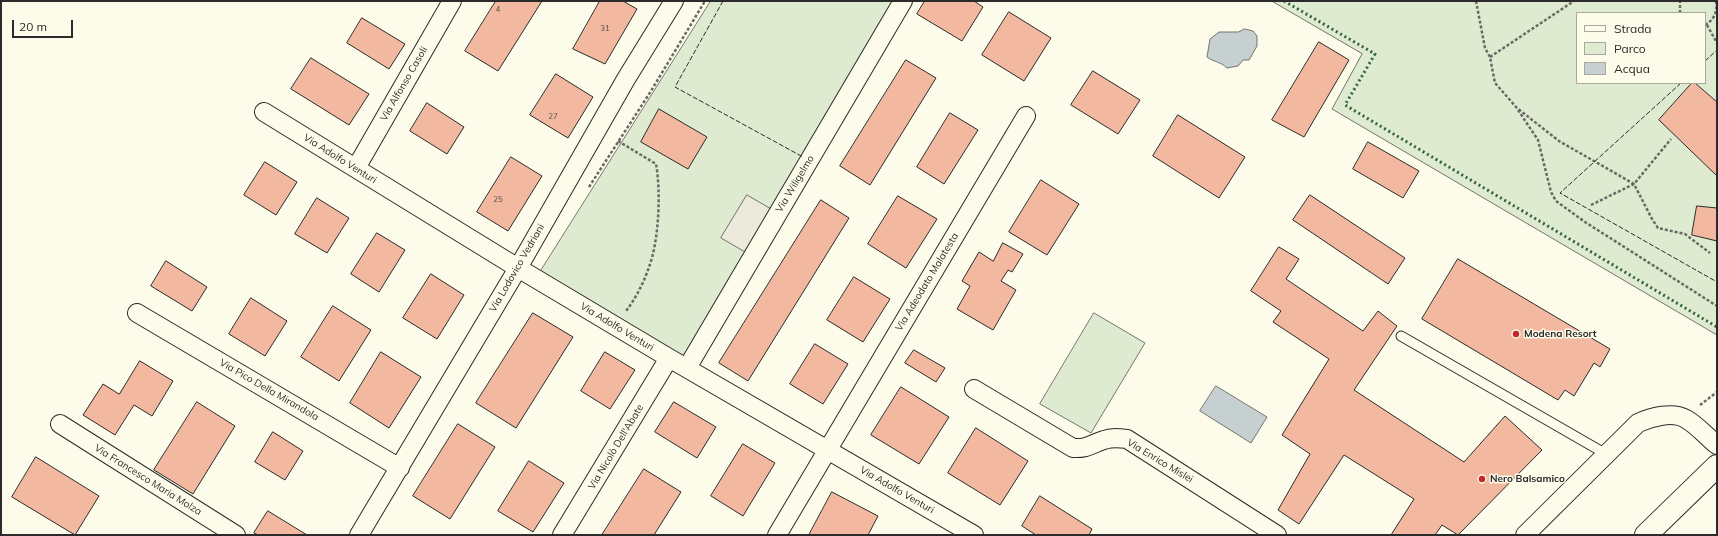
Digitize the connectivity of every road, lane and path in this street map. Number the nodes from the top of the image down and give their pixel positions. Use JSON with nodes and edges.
{"nodes":[{"id":1,"x":452,"y":1,"type":"edge"},
{"id":2,"x":674,"y":1,"type":"edge"},
{"id":3,"x":903,"y":1,"type":"edge"},
{"id":4,"x":1476,"y":1,"type":"edge"},
{"id":5,"x":1574,"y":1,"type":"edge"},
{"id":6,"x":1680,"y":1,"type":"edge"},
{"id":7,"x":1716,"y":1,"type":"edge"},
{"id":8,"x":1680,"y":12,"type":"edge"},
{"id":9,"x":1706,"y":25,"type":"edge"},
{"id":10,"x":1717,"y":43,"type":"edge"},
{"id":11,"x":1490,"y":58,"type":"junction"},
{"id":12,"x":1517,"y":108,"type":"junction"},
{"id":13,"x":264,"y":112,"type":"dead end"},
{"id":14,"x":1026,"y":116,"type":"dead end"},
{"id":15,"x":1671,"y":139,"type":"dead end"},
{"id":16,"x":618,"y":141,"type":"dead end"},
{"id":17,"x":356,"y":168,"type":"junction"},
{"id":18,"x":1634,"y":184,"type":"junction"},
{"id":19,"x":1591,"y":205,"type":"dead end"},
{"id":20,"x":1710,"y":252,"type":"dead end"},
{"id":21,"x":518,"y":268,"type":"junction"},
{"id":22,"x":1717,"y":306,"type":"edge"},
{"id":23,"x":137,"y":313,"type":"dead end"},
{"id":24,"x":616,"y":326,"type":"junction"},
{"id":25,"x":1401,"y":336,"type":"dead end"},
{"id":26,"x":670,"y":358,"type":"junction"},
{"id":27,"x":687,"y":368,"type":"junction"},
{"id":28,"x":974,"y":389,"type":"dead end"},
{"id":29,"x":60,"y":424,"type":"dead end"},
{"id":30,"x":1717,"y":445,"type":"edge"},
{"id":31,"x":828,"y":449,"type":"junction"},
{"id":32,"x":1606,"y":454,"type":"junction"},
{"id":33,"x":1717,"y":466,"type":"edge"},
{"id":34,"x":400,"y":468,"type":"junction"},
{"id":35,"x":236,"y":535,"type":"edge"},
{"id":36,"x":359,"y":535,"type":"edge"},
{"id":37,"x":562,"y":535,"type":"edge"},
{"id":38,"x":777,"y":535,"type":"edge"},
{"id":39,"x":974,"y":535,"type":"edge"},
{"id":40,"x":1277,"y":535,"type":"edge"},
{"id":41,"x":1525,"y":535,"type":"edge"},
{"id":42,"x":1646,"y":535,"type":"edge"}],
"edges":[{"from":1,"to":17,"type":"street","name":"Via Alfonso Casoli"},
{"from":2,"to":21,"type":"street","name":"Via Lodovico Vedriani"},
{"from":3,"to":27,"type":"street","name":"Via Wiligelmo"},
{"from":4,"to":11,"type":"path"},
{"from":5,"to":11,"type":"path"},
{"from":6,"to":8,"type":"path"},
{"from":7,"to":9,"type":"path"},
{"from":9,"to":10,"type":"path"},
{"from":11,"to":12,"type":"path"},
{"from":12,"to":18,"type":"path"},
{"from":12,"to":22,"type":"path"},
{"from":13,"to":17,"type":"street","name":"Via Adolfo Venturi"},
{"from":14,"to":31,"type":"street","name":"Via Adeodato Malatesta"},
{"from":15,"to":18,"type":"path"},
{"from":16,"to":24,"type":"path"},
{"from":17,"to":21,"type":"street","name":"Via Adolfo Venturi"},
{"from":18,"to":19,"type":"path"},
{"from":18,"to":20,"type":"path"},
{"from":21,"to":24,"type":"street","name":"Via Adolfo Venturi"},
{"from":21,"to":34,"type":"street","name":"Via Lodovico Vedriani"},
{"from":23,"to":34,"type":"street","name":"Via Pico Della Mirandola"},
{"from":24,"to":26,"type":"street","name":"Via Adolfo Venturi"},
{"from":25,"to":32,"type":"lane"},
{"from":26,"to":27,"type":"street","name":"Via Adolfo Venturi"},
{"from":26,"to":37,"type":"street","name":"Via Nicolò Dell'Abate"},
{"from":27,"to":31,"type":"street","name":"Via Adolfo Venturi"},
{"from":28,"to":40,"type":"street","name":"Via Enrico Mislei"},
{"from":29,"to":35,"type":"street","name":"Via Francesco Maria Molza"},
{"from":30,"to":32,"type":"street"},
{"from":31,"to":38,"type":"street","name":"Via Adeodato Malatesta"},
{"from":31,"to":39,"type":"street","name":"Via Adolfo Venturi"},
{"from":32,"to":41,"type":"street"},
{"from":33,"to":42,"type":"main road"},
{"from":34,"to":36,"type":"street","name":"Via Lodovico Vedriani"}]}
